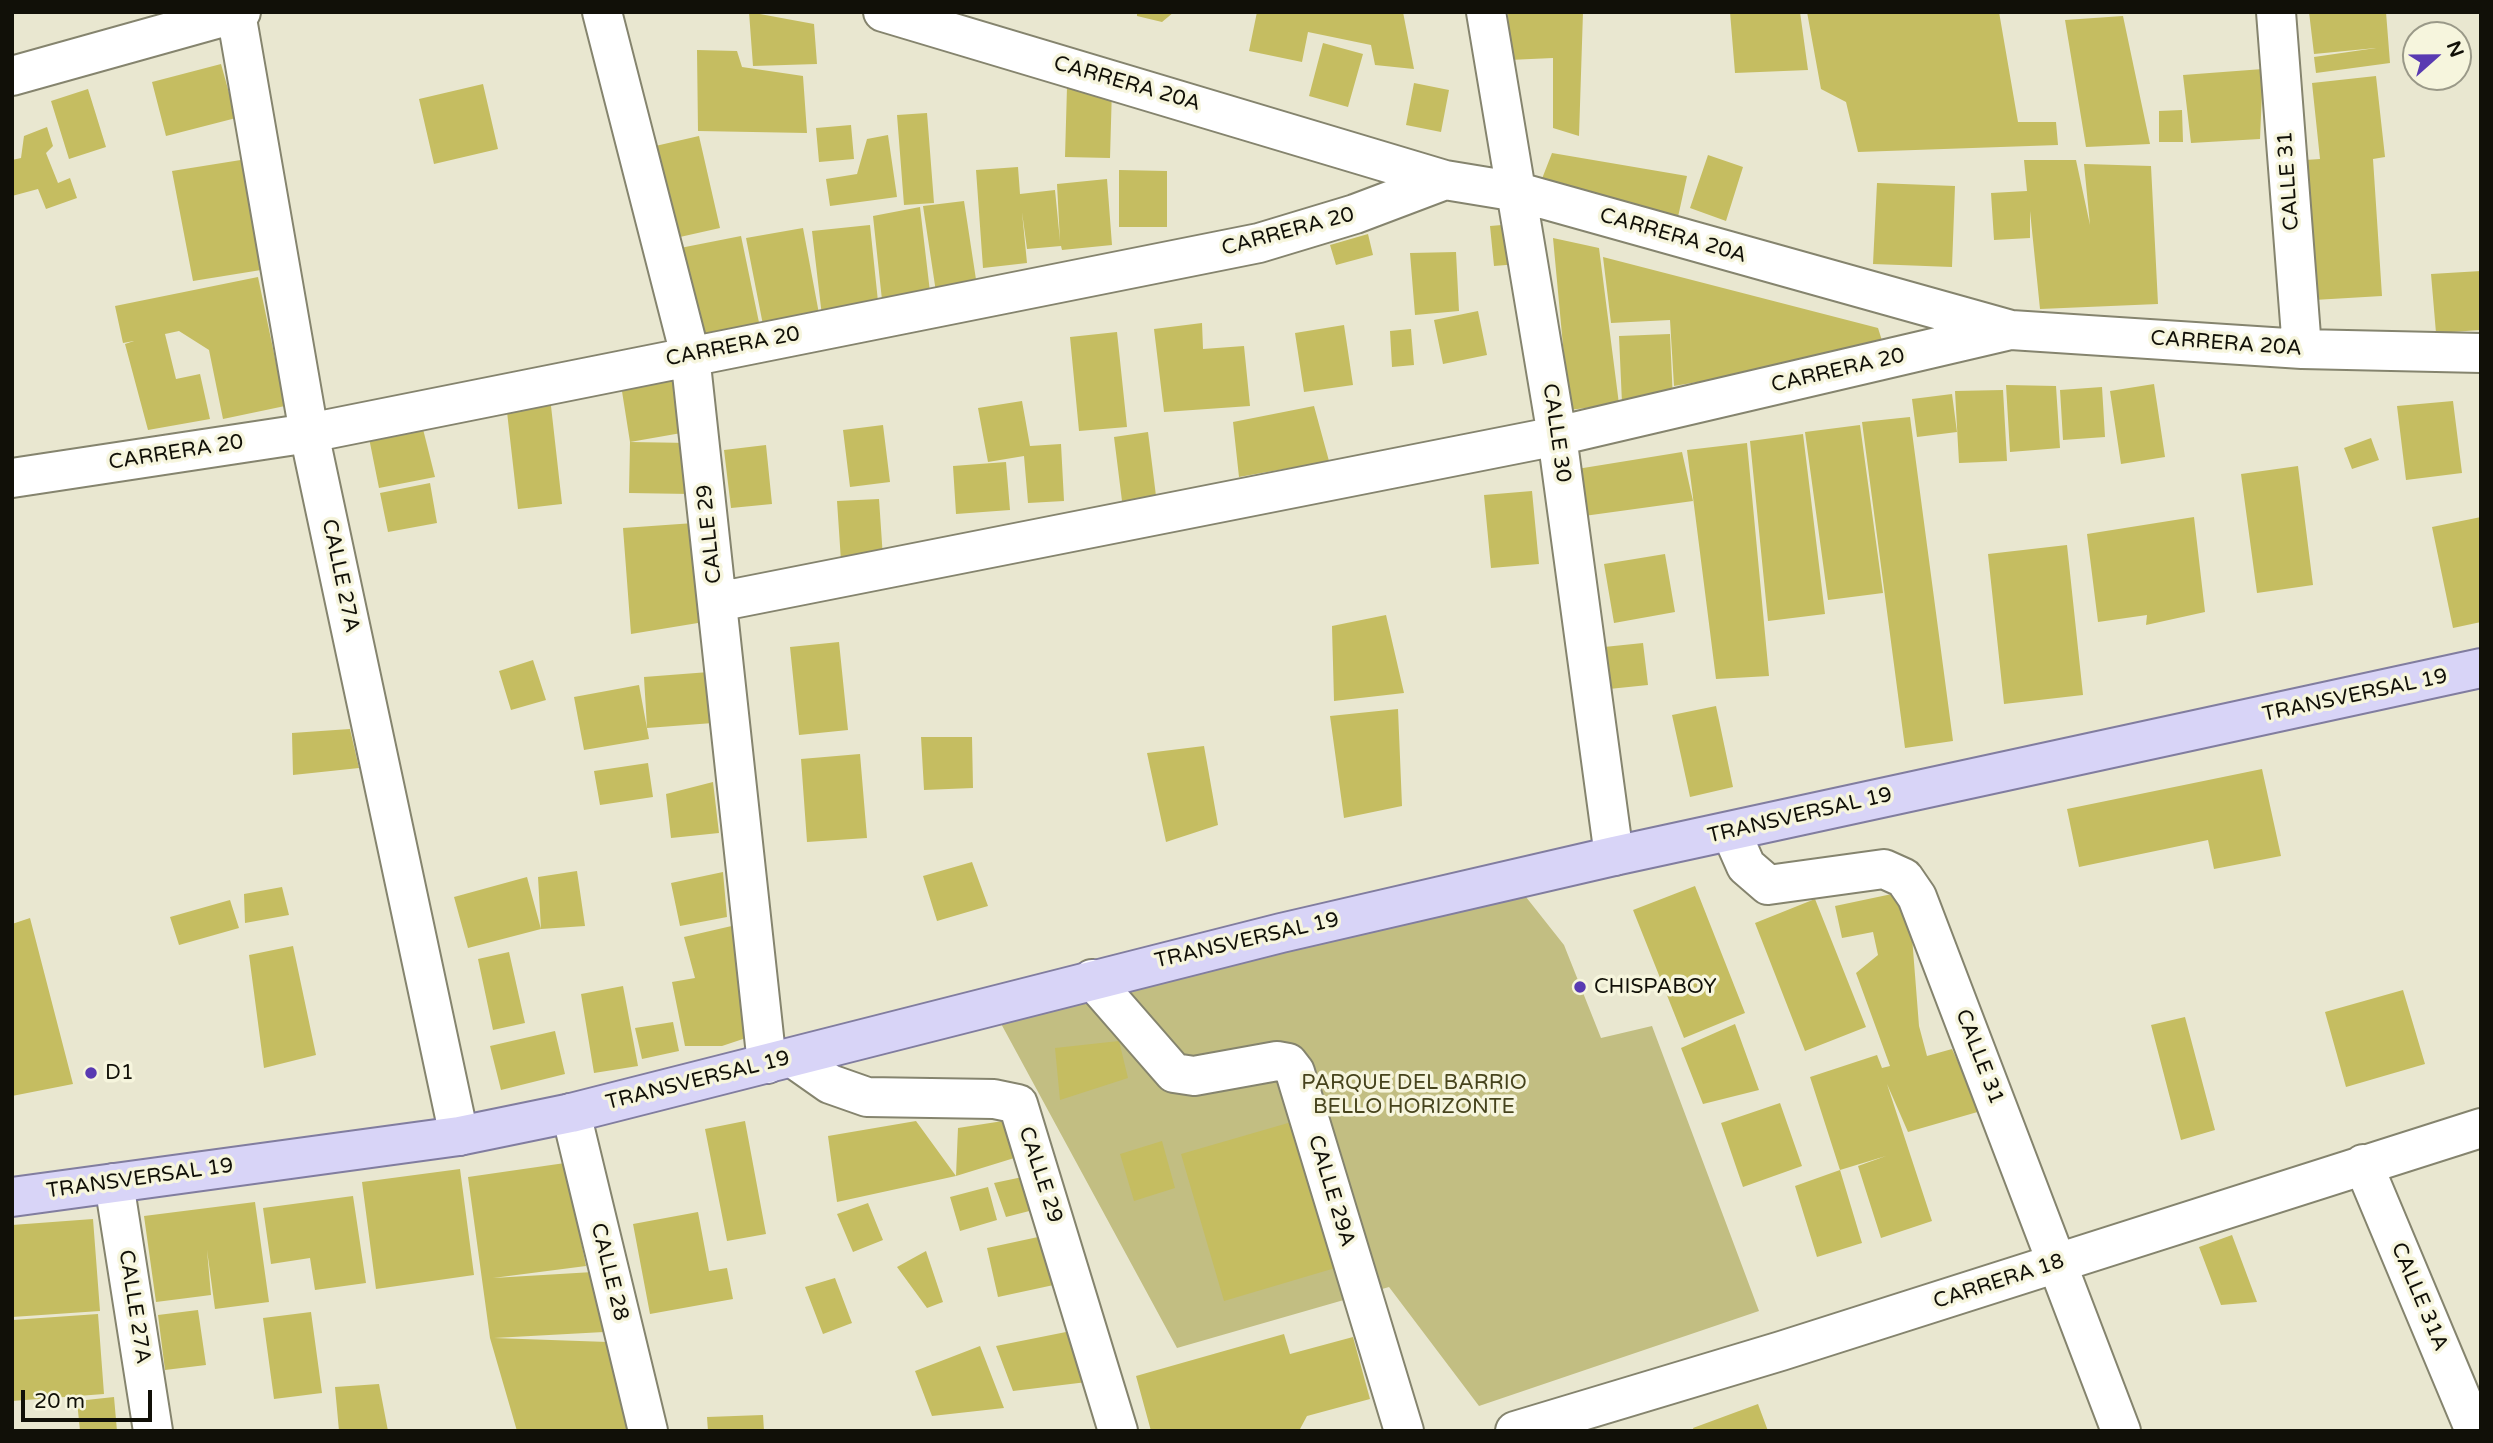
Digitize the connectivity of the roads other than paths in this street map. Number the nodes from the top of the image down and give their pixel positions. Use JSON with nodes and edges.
{"nodes":[{"id":1,"x":602,"y":12,"type":"edge"},
{"id":2,"x":883,"y":12,"type":"edge"},
{"id":3,"x":1486,"y":12,"type":"edge"},
{"id":4,"x":2276,"y":12,"type":"edge"},
{"id":5,"x":238,"y":13,"type":"edge"},
{"id":6,"x":12,"y":76,"type":"edge"},
{"id":7,"x":1445,"y":180,"type":"junction"},
{"id":8,"x":1518,"y":192,"type":"junction"},
{"id":9,"x":2011,"y":330,"type":"junction"},
{"id":10,"x":2302,"y":349,"type":"junction"},
{"id":11,"x":2481,"y":354,"type":"edge"},
{"id":12,"x":690,"y":355,"type":"junction"},
{"id":13,"x":309,"y":433,"type":"junction"},
{"id":14,"x":1557,"y":436,"type":"junction"},
{"id":15,"x":12,"y":478,"type":"edge"},
{"id":16,"x":717,"y":601,"type":"junction"},
{"id":17,"x":2476,"y":670,"type":"edge"},
{"id":18,"x":1731,"y":832,"type":"junction"},
{"id":19,"x":1614,"y":856,"type":"junction"},
{"id":20,"x":1092,"y":979,"type":"junction"},
{"id":21,"x":780,"y":1061,"type":"junction"},
{"id":22,"x":570,"y":1113,"type":"junction"},
{"id":23,"x":2481,"y":1128,"type":"edge"},
{"id":24,"x":459,"y":1136,"type":"junction"},
{"id":25,"x":2364,"y":1164,"type":"junction"},
{"id":26,"x":114,"y":1183,"type":"junction"},
{"id":27,"x":12,"y":1197,"type":"edge"},
{"id":28,"x":2058,"y":1263,"type":"junction"},
{"id":29,"x":1577,"y":1421,"type":"edge"},
{"id":30,"x":153,"y":1431,"type":"edge"},
{"id":31,"x":648,"y":1431,"type":"edge"},
{"id":32,"x":1118,"y":1431,"type":"edge"},
{"id":33,"x":1404,"y":1431,"type":"edge"},
{"id":34,"x":1515,"y":1431,"type":"edge"},
{"id":35,"x":2121,"y":1431,"type":"edge"},
{"id":36,"x":2475,"y":1431,"type":"edge"}],
"edges":[{"from":1,"to":12,"type":"street","name":"CALLE 29"},
{"from":2,"to":7,"type":"street","name":"CARRERA 20A"},
{"from":3,"to":8,"type":"street","name":"CALLE 30"},
{"from":4,"to":10,"type":"street","name":"CALLE 31"},
{"from":5,"to":6,"type":"street"},
{"from":5,"to":13,"type":"street","name":"CALLE 27A"},
{"from":7,"to":8,"type":"street","name":"CARRERA 20A"},
{"from":7,"to":12,"type":"street","name":"CARRERA 20"},
{"from":8,"to":9,"type":"street","name":"CARRERA 20A"},
{"from":8,"to":14,"type":"street","name":"CALLE 30"},
{"from":9,"to":10,"type":"street","name":"CARRERA 20A"},
{"from":9,"to":14,"type":"street","name":"CARRERA 20"},
{"from":10,"to":11,"type":"street","name":"CARRERA 20A"},
{"from":12,"to":13,"type":"street","name":"CARRERA 20"},
{"from":12,"to":16,"type":"street","name":"CALLE 29"},
{"from":13,"to":15,"type":"street","name":"CARRERA 20"},
{"from":13,"to":24,"type":"street","name":"CALLE 27A"},
{"from":14,"to":16,"type":"street","name":"CARRERA 20"},
{"from":14,"to":19,"type":"street","name":"CALLE 30"},
{"from":16,"to":21,"type":"street","name":"CALLE 29"},
{"from":17,"to":18,"type":"main road","name":"TRANSVERSAL 19"},
{"from":18,"to":19,"type":"main road","name":"TRANSVERSAL 19"},
{"from":18,"to":28,"type":"street","name":"CALLE 31"},
{"from":19,"to":20,"type":"main road","name":"TRANSVERSAL 19"},
{"from":20,"to":21,"type":"main road","name":"TRANSVERSAL 19"},
{"from":20,"to":33,"type":"street","name":"CALLE 29A"},
{"from":21,"to":22,"type":"main road","name":"TRANSVERSAL 19"},
{"from":21,"to":32,"type":"street","name":"CALLE 29"},
{"from":22,"to":24,"type":"main road","name":"TRANSVERSAL 19"},
{"from":22,"to":31,"type":"street","name":"CALLE 28"},
{"from":23,"to":25,"type":"street","name":"CARRERA 18"},
{"from":24,"to":26,"type":"main road","name":"TRANSVERSAL 19"},
{"from":25,"to":28,"type":"street","name":"CARRERA 18"},
{"from":25,"to":36,"type":"street","name":"CALLE 31A"},
{"from":26,"to":27,"type":"main road","name":"TRANSVERSAL 19"},
{"from":26,"to":30,"type":"street","name":"CALLE 27A"},
{"from":28,"to":29,"type":"street","name":"CARRERA 18"},
{"from":28,"to":35,"type":"street","name":"CALLE 31"},
{"from":29,"to":34,"type":"street","name":"CARRERA 18"}]}
